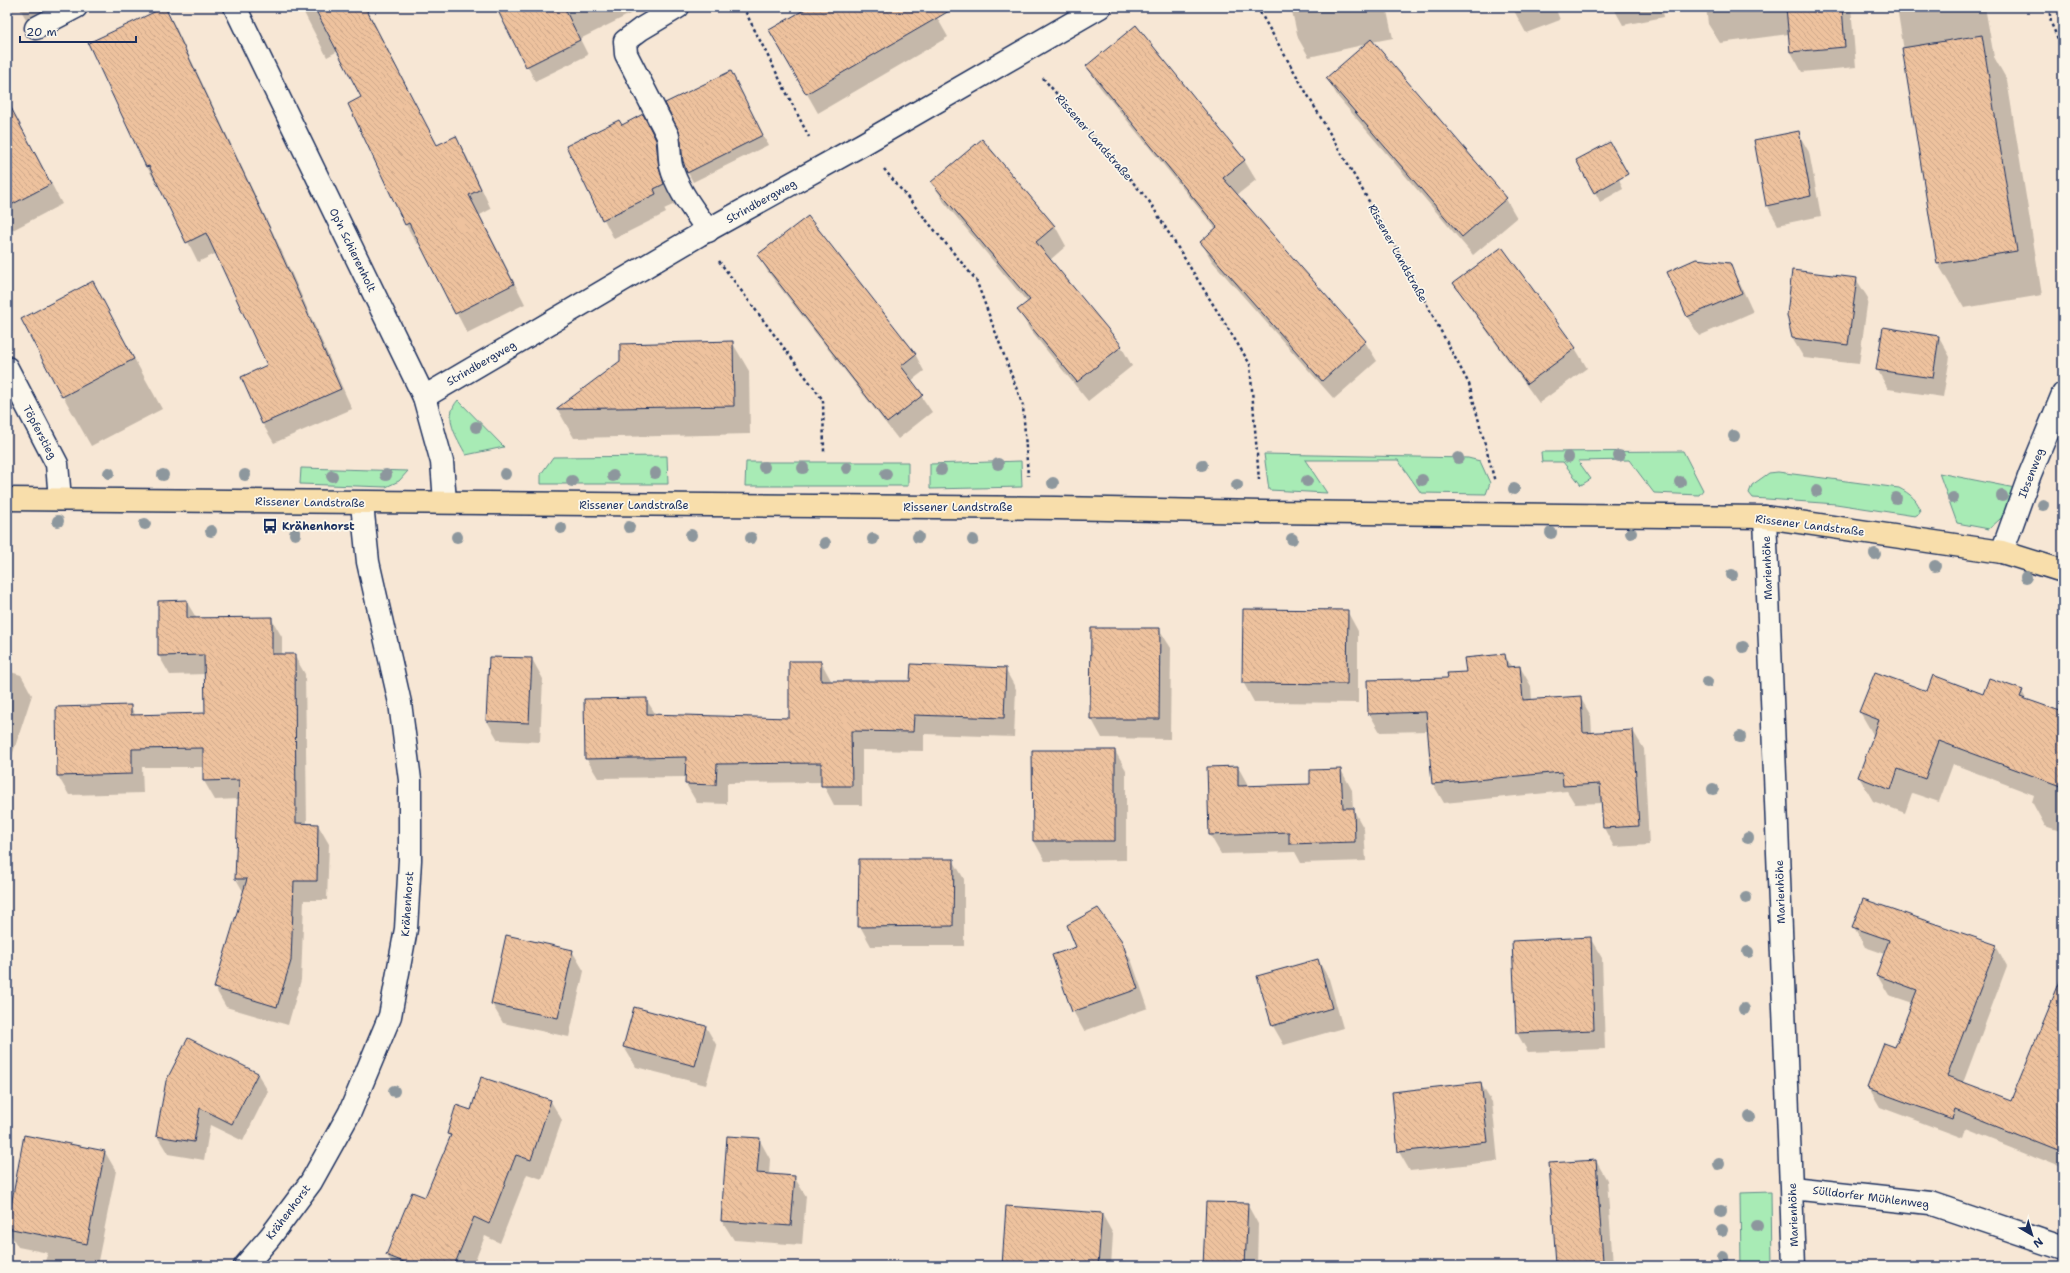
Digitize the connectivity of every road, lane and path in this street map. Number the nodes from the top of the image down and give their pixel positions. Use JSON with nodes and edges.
{"nodes":[{"id":1,"x":76,"y":7,"type":"edge"},
{"id":2,"x":235,"y":7,"type":"edge"},
{"id":3,"x":678,"y":7,"type":"edge"},
{"id":4,"x":743,"y":7,"type":"edge"},
{"id":5,"x":1100,"y":7,"type":"edge"},
{"id":6,"x":1257,"y":7,"type":"edge"},
{"id":7,"x":2049,"y":7,"type":"edge"},
{"id":8,"x":36,"y":28,"type":"dead end"},
{"id":9,"x":2063,"y":50,"type":"edge"},
{"id":10,"x":1020,"y":52,"type":"junction"},
{"id":11,"x":863,"y":144,"type":"junction"},
{"id":12,"x":823,"y":166,"type":"junction"},
{"id":13,"x":704,"y":233,"type":"junction"},
{"id":14,"x":7,"y":368,"type":"edge"},
{"id":15,"x":2063,"y":394,"type":"edge"},
{"id":16,"x":424,"y":397,"type":"junction"},
{"id":17,"x":824,"y":452,"type":"dead end"},
{"id":18,"x":7,"y":499,"type":"edge"},
{"id":19,"x":60,"y":499,"type":"junction"},
{"id":20,"x":445,"y":502,"type":"junction"},
{"id":21,"x":362,"y":504,"type":"junction"},
{"id":22,"x":1028,"y":508,"type":"junction"},
{"id":23,"x":1261,"y":512,"type":"junction"},
{"id":24,"x":1504,"y":513,"type":"junction"},
{"id":25,"x":1765,"y":517,"type":"junction"},
{"id":26,"x":2002,"y":552,"type":"junction"},
{"id":27,"x":2063,"y":571,"type":"edge"},
{"id":28,"x":1792,"y":1188,"type":"junction"},
{"id":29,"x":2063,"y":1248,"type":"edge"},
{"id":30,"x":245,"y":1266,"type":"edge"},
{"id":31,"x":1794,"y":1266,"type":"edge"}],
"edges":[{"from":1,"to":8,"type":"street"},
{"from":2,"to":16,"type":"street","name":"Op'n Schierenholt"},
{"from":3,"to":13,"type":"street"},
{"from":4,"to":12,"type":"path"},
{"from":5,"to":10,"type":"street","name":"Strindbergweg"},
{"from":6,"to":24,"type":"path","name":"Rissener Landstraße"},
{"from":7,"to":9,"type":"path"},
{"from":10,"to":11,"type":"street","name":"Strindbergweg"},
{"from":10,"to":23,"type":"path","name":"Rissener Landstraße"},
{"from":11,"to":12,"type":"street","name":"Strindbergweg"},
{"from":11,"to":22,"type":"path"},
{"from":12,"to":13,"type":"street","name":"Strindbergweg"},
{"from":13,"to":16,"type":"street","name":"Strindbergweg"},
{"from":13,"to":17,"type":"path"},
{"from":14,"to":19,"type":"street","name":"Töpferstieg"},
{"from":15,"to":26,"type":"street","name":"Ibsenweg"},
{"from":16,"to":20,"type":"street","name":"Op'n Schierenholt"},
{"from":18,"to":19,"type":"main road","name":"Rissener Landstraße"},
{"from":19,"to":21,"type":"main road","name":"Rissener Landstraße"},
{"from":20,"to":21,"type":"main road","name":"Rissener Landstraße"},
{"from":20,"to":22,"type":"main road","name":"Rissener Landstraße"},
{"from":21,"to":30,"type":"street","name":"Krähenhorst"},
{"from":22,"to":23,"type":"main road","name":"Rissener Landstraße"},
{"from":23,"to":24,"type":"main road","name":"Rissener Landstraße"},
{"from":24,"to":25,"type":"main road","name":"Rissener Landstraße"},
{"from":25,"to":26,"type":"main road","name":"Rissener Landstraße"},
{"from":25,"to":28,"type":"street","name":"Marienhöhe"},
{"from":26,"to":27,"type":"main road","name":"Rissener Landstraße"},
{"from":28,"to":29,"type":"street","name":"Sülldorfer Mühlenweg"},
{"from":28,"to":31,"type":"street","name":"Marienhöhe"}]}
